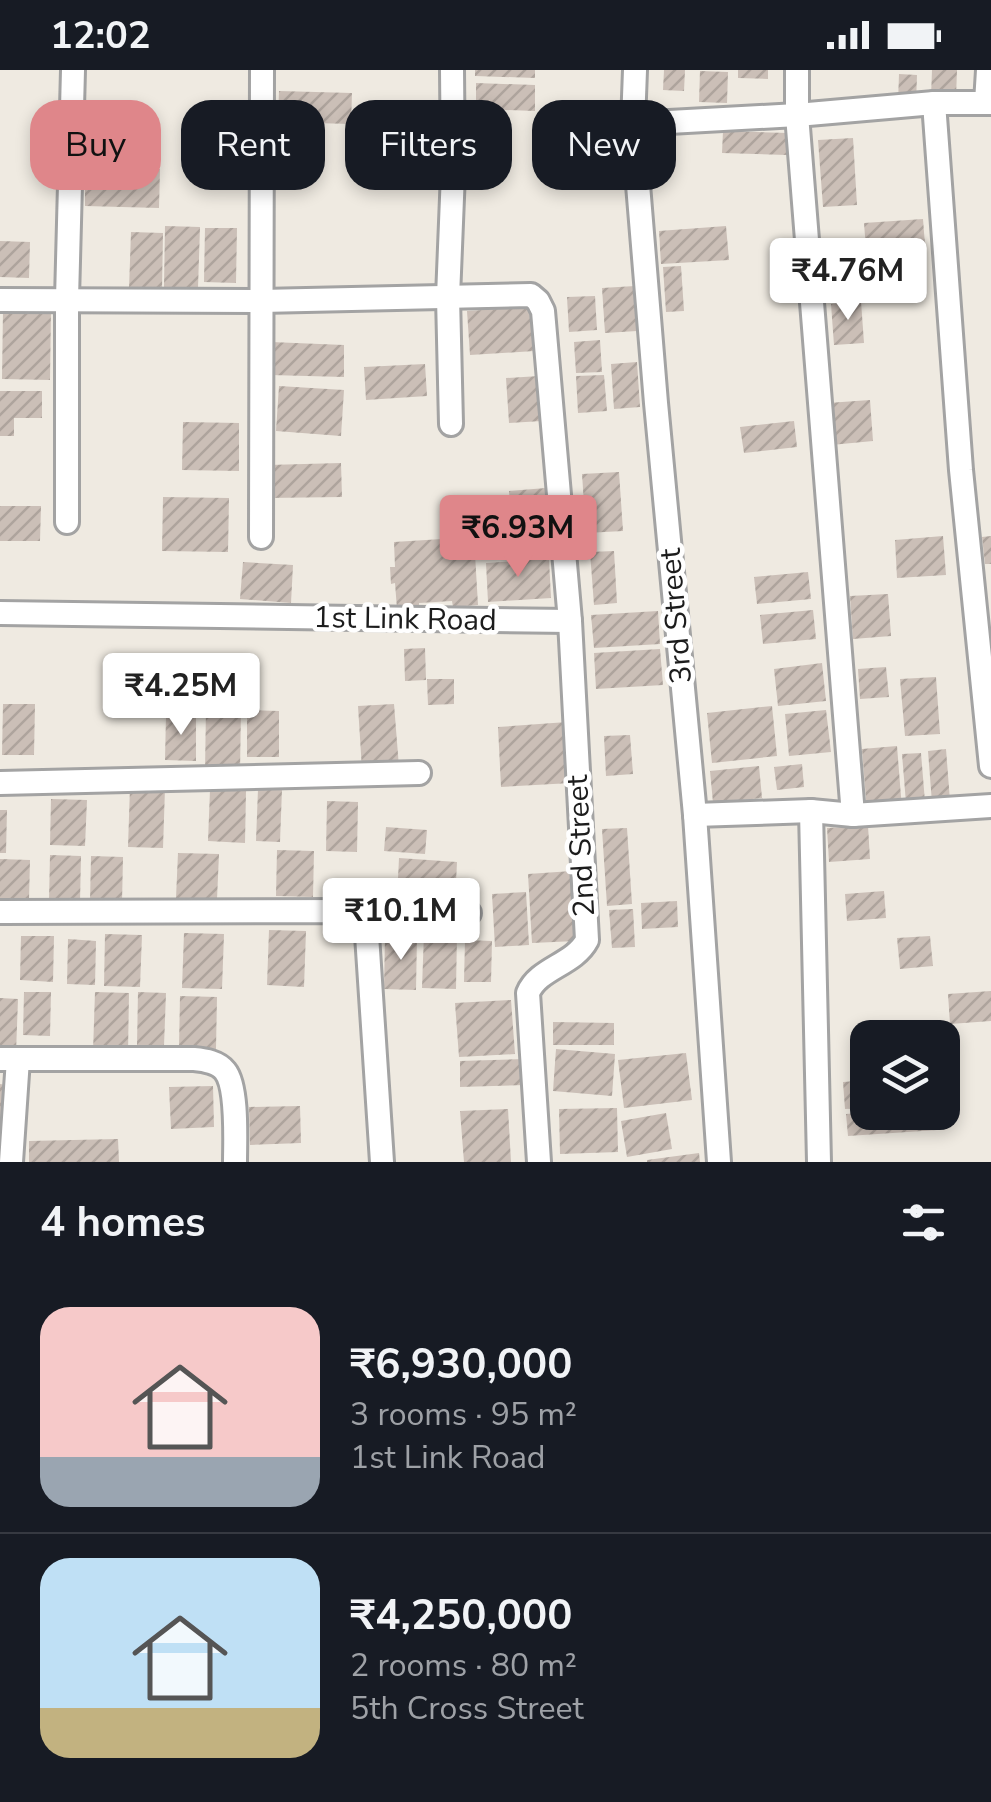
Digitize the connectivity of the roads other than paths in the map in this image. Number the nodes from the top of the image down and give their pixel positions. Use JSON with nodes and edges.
{"nodes":[{"id":1,"x":72,"y":70,"type":"edge"},
{"id":2,"x":262,"y":70,"type":"edge"},
{"id":3,"x":452,"y":70,"type":"edge"},
{"id":4,"x":635,"y":70,"type":"edge"},
{"id":5,"x":797,"y":70,"type":"edge"},
{"id":6,"x":988,"y":70,"type":"edge"},
{"id":7,"x":634,"y":100,"type":"edge"},
{"id":8,"x":934,"y":103,"type":"junction"},
{"id":9,"x":989,"y":103,"type":"edge"},
{"id":10,"x":796,"y":115,"type":"junction"},
{"id":11,"x":676,"y":122,"type":"edge"},
{"id":12,"x":638,"y":190,"type":"edge"},
{"id":13,"x":448,"y":297,"type":"junction"},
{"id":14,"x":67,"y":299,"type":"junction"},
{"id":15,"x":0,"y":300,"type":"edge"},
{"id":16,"x":262,"y":300,"type":"junction"},
{"id":17,"x":451,"y":424,"type":"dead end"},
{"id":18,"x":67,"y":522,"type":"dead end"},
{"id":19,"x":260,"y":537,"type":"dead end"},
{"id":20,"x":0,"y":613,"type":"edge"},
{"id":21,"x":570,"y":621,"type":"junction"},
{"id":22,"x":991,"y":766,"type":"edge"},
{"id":23,"x":419,"y":773,"type":"dead end"},
{"id":24,"x":0,"y":783,"type":"edge"},
{"id":25,"x":991,"y":806,"type":"edge"},
{"id":26,"x":812,"y":811,"type":"junction"},
{"id":27,"x":695,"y":815,"type":"junction"},
{"id":28,"x":854,"y":815,"type":"junction"},
{"id":29,"x":357,"y":911,"type":"junction"},
{"id":30,"x":0,"y":912,"type":"edge"},
{"id":31,"x":469,"y":912,"type":"dead end"},
{"id":32,"x":9,"y":1059,"type":"edge"},
{"id":33,"x":11,"y":1162,"type":"edge"},
{"id":34,"x":235,"y":1162,"type":"edge"},
{"id":35,"x":382,"y":1162,"type":"edge"},
{"id":36,"x":539,"y":1162,"type":"edge"},
{"id":37,"x":720,"y":1162,"type":"edge"},
{"id":38,"x":819,"y":1162,"type":"edge"}],
"edges":[{"from":1,"to":14,"type":"street"},
{"from":2,"to":16,"type":"street"},
{"from":3,"to":13,"type":"street"},
{"from":4,"to":7,"type":"street","name":"3rd Street"},
{"from":5,"to":10,"type":"street"},
{"from":6,"to":9,"type":"street"},
{"from":8,"to":9,"type":"street"},
{"from":8,"to":10,"type":"street"},
{"from":8,"to":22,"type":"street"},
{"from":10,"to":11,"type":"street"},
{"from":10,"to":28,"type":"street"},
{"from":12,"to":27,"type":"street","name":"3rd Street"},
{"from":13,"to":16,"type":"street"},
{"from":13,"to":17,"type":"street"},
{"from":13,"to":21,"type":"street"},
{"from":14,"to":15,"type":"street"},
{"from":14,"to":16,"type":"street"},
{"from":14,"to":18,"type":"street"},
{"from":16,"to":19,"type":"street"},
{"from":20,"to":21,"type":"street","name":"1st Link Road"},
{"from":21,"to":36,"type":"street","name":"2nd Street"},
{"from":23,"to":24,"type":"street"},
{"from":25,"to":28,"type":"street"},
{"from":26,"to":27,"type":"street"},
{"from":26,"to":28,"type":"street"},
{"from":26,"to":38,"type":"street"},
{"from":27,"to":37,"type":"street","name":"3rd Street"},
{"from":29,"to":30,"type":"street"},
{"from":29,"to":31,"type":"street"},
{"from":29,"to":35,"type":"street"},
{"from":32,"to":33,"type":"street"},
{"from":32,"to":34,"type":"street"}]}
